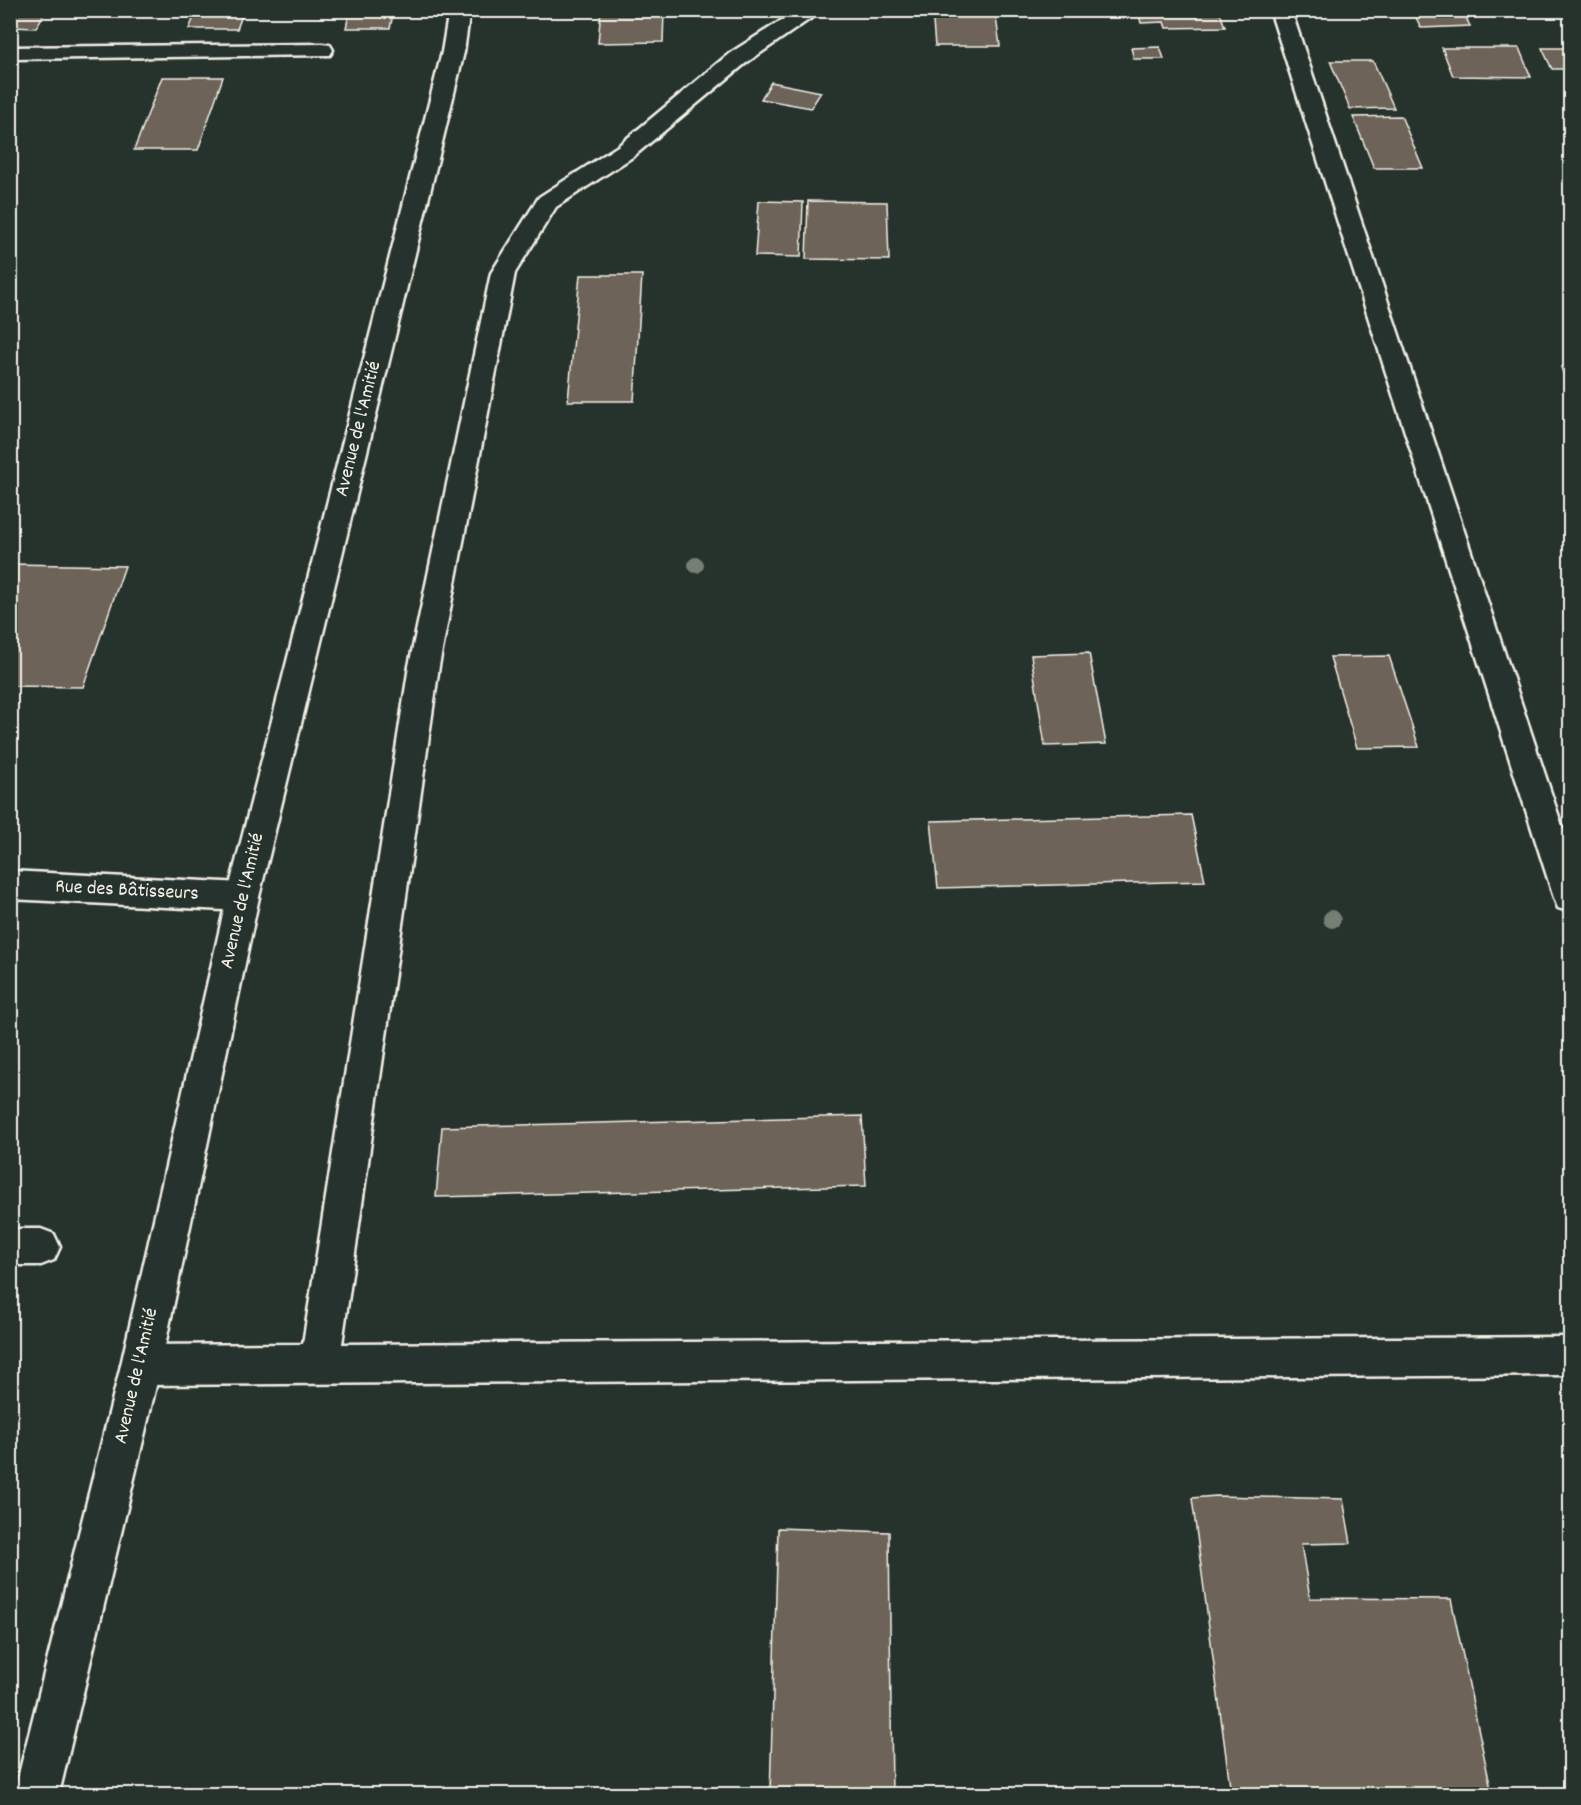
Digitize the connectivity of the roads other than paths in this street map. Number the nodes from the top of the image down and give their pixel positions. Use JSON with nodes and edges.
{"nodes":[{"id":1,"x":460,"y":10,"type":"edge"},
{"id":2,"x":813,"y":10,"type":"edge"},
{"id":3,"x":1280,"y":10,"type":"edge"},
{"id":4,"x":322,"y":50,"type":"dead end"},
{"id":5,"x":10,"y":53,"type":"edge"},
{"id":6,"x":10,"y":885,"type":"edge"},
{"id":7,"x":243,"y":897,"type":"junction"},
{"id":8,"x":1570,"y":898,"type":"edge"},
{"id":9,"x":1570,"y":1356,"type":"edge"},
{"id":10,"x":320,"y":1363,"type":"junction"},
{"id":11,"x":141,"y":1365,"type":"junction"},
{"id":12,"x":36,"y":1794,"type":"edge"}],
"edges":[{"from":1,"to":7,"type":"main road","name":"Avenue de l'Amitié"},
{"from":2,"to":10,"type":"main road"},
{"from":3,"to":8,"type":"main road"},
{"from":4,"to":5,"type":"main road"},
{"from":6,"to":7,"type":"main road","name":"Rue des Bâtisseurs"},
{"from":7,"to":11,"type":"main road","name":"Avenue de l'Amitié"},
{"from":9,"to":10,"type":"main road"},
{"from":10,"to":11,"type":"main road"},
{"from":11,"to":12,"type":"main road","name":"Avenue de l'Amitié"}]}
